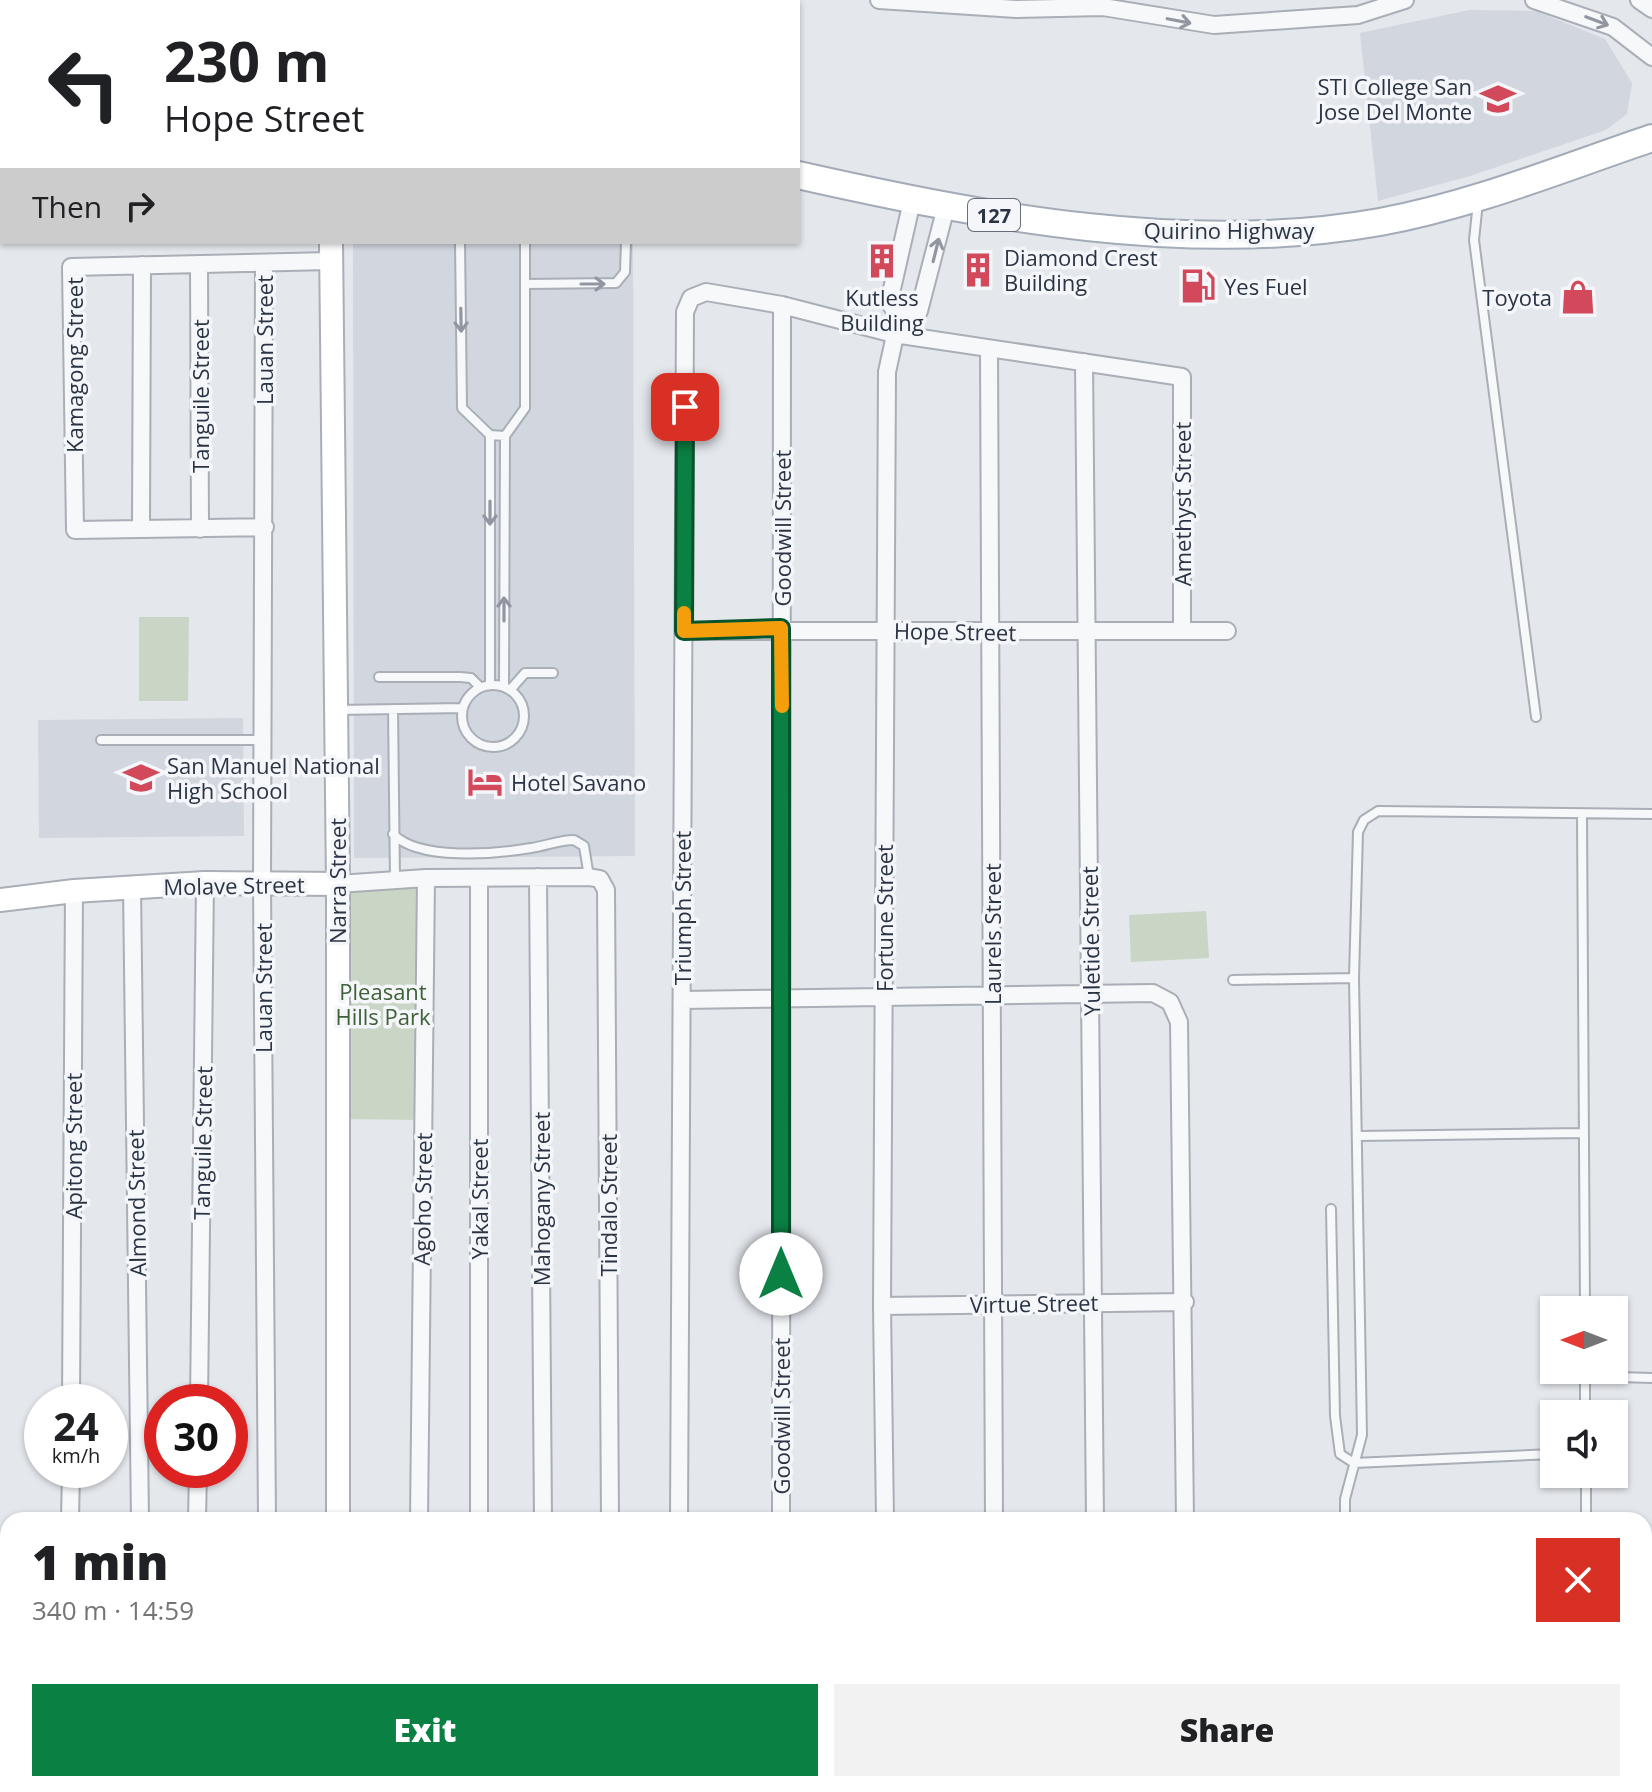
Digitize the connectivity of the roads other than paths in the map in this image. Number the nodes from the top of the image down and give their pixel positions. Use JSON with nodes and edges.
{"nodes":[{"id":1,"x":879,"y":0,"type":"edge"},
{"id":2,"x":1405,"y":0,"type":"edge"},
{"id":3,"x":1534,"y":0,"type":"edge"},
{"id":4,"x":1639,"y":0,"type":"edge"},
{"id":5,"x":1652,"y":9,"type":"edge"},
{"id":6,"x":1652,"y":57,"type":"edge"},
{"id":7,"x":1650,"y":135,"type":"edge"},
{"id":8,"x":800,"y":175,"type":"edge"},
{"id":9,"x":1478,"y":198,"type":"junction"},
{"id":10,"x":912,"y":201,"type":"junction"},
{"id":11,"x":946,"y":207,"type":"junction"},
{"id":12,"x":460,"y":244,"type":"edge"},
{"id":13,"x":525,"y":244,"type":"edge"},
{"id":14,"x":626,"y":244,"type":"edge"},
{"id":15,"x":331,"y":251,"type":"edge"},
{"id":16,"x":264,"y":263,"type":"junction"},
{"id":17,"x":199,"y":264,"type":"junction"},
{"id":18,"x":142,"y":265,"type":"junction"},
{"id":19,"x":525,"y":284,"type":"junction"},
{"id":20,"x":782,"y":305,"type":"junction"},
{"id":21,"x":899,"y":317,"type":"junction"},
{"id":22,"x":894,"y":334,"type":"junction"},
{"id":23,"x":989,"y":349,"type":"junction"},
{"id":24,"x":1084,"y":362,"type":"junction"},
{"id":25,"x":490,"y":435,"type":"junction"},
{"id":26,"x":505,"y":436,"type":"junction"},
{"id":27,"x":265,"y":527,"type":"junction"},
{"id":28,"x":141,"y":529,"type":"junction"},
{"id":29,"x":200,"y":529,"type":"junction"},
{"id":30,"x":781,"y":628,"type":"junction"},
{"id":31,"x":885,"y":630,"type":"junction"},
{"id":32,"x":684,"y":631,"type":"junction"},
{"id":33,"x":1087,"y":631,"type":"junction"},
{"id":34,"x":1182,"y":631,"type":"junction"},
{"id":35,"x":1227,"y":631,"type":"dead end"},
{"id":36,"x":992,"y":632,"type":"junction"},
{"id":37,"x":553,"y":673,"type":"dead end"},
{"id":38,"x":379,"y":677,"type":"dead end"},
{"id":39,"x":490,"y":684,"type":"junction"},
{"id":40,"x":480,"y":687,"type":"junction"},
{"id":41,"x":508,"y":688,"type":"junction"},
{"id":42,"x":463,"y":708,"type":"junction"},
{"id":43,"x":393,"y":709,"type":"junction"},
{"id":44,"x":336,"y":710,"type":"junction"},
{"id":45,"x":1536,"y":717,"type":"dead end"},
{"id":46,"x":101,"y":740,"type":"dead end"},
{"id":47,"x":263,"y":740,"type":"junction"},
{"id":48,"x":1582,"y":814,"type":"junction"},
{"id":49,"x":1652,"y":814,"type":"edge"},
{"id":50,"x":393,"y":834,"type":"junction"},
{"id":51,"x":538,"y":877,"type":"junction"},
{"id":52,"x":589,"y":877,"type":"junction"},
{"id":53,"x":426,"y":878,"type":"junction"},
{"id":54,"x":479,"y":878,"type":"junction"},
{"id":55,"x":395,"y":881,"type":"junction"},
{"id":56,"x":205,"y":883,"type":"junction"},
{"id":57,"x":338,"y":884,"type":"junction"},
{"id":58,"x":262,"y":885,"type":"junction"},
{"id":59,"x":132,"y":887,"type":"junction"},
{"id":60,"x":74,"y":891,"type":"junction"},
{"id":61,"x":0,"y":900,"type":"edge"},
{"id":62,"x":1354,"y":978,"type":"junction"},
{"id":63,"x":1233,"y":980,"type":"dead end"},
{"id":64,"x":1090,"y":994,"type":"junction"},
{"id":65,"x":992,"y":995,"type":"junction"},
{"id":66,"x":884,"y":996,"type":"junction"},
{"id":67,"x":782,"y":997,"type":"junction"},
{"id":68,"x":682,"y":1000,"type":"junction"},
{"id":69,"x":1583,"y":1133,"type":"junction"},
{"id":70,"x":1358,"y":1136,"type":"junction"},
{"id":71,"x":1331,"y":1209,"type":"dead end"},
{"id":72,"x":1585,"y":1296,"type":"edge"},
{"id":73,"x":1185,"y":1302,"type":"junction"},
{"id":74,"x":993,"y":1303,"type":"junction"},
{"id":75,"x":1093,"y":1303,"type":"junction"},
{"id":76,"x":882,"y":1306,"type":"junction"},
{"id":77,"x":1628,"y":1376,"type":"edge"},
{"id":78,"x":1652,"y":1378,"type":"edge"},
{"id":79,"x":71,"y":1384,"type":"edge"},
{"id":80,"x":199,"y":1384,"type":"edge"},
{"id":81,"x":1540,"y":1455,"type":"edge"},
{"id":82,"x":1354,"y":1463,"type":"junction"},
{"id":83,"x":71,"y":1488,"type":"edge"},
{"id":84,"x":198,"y":1488,"type":"edge"},
{"id":85,"x":1586,"y":1488,"type":"edge"},
{"id":86,"x":70,"y":1512,"type":"edge"},
{"id":87,"x":140,"y":1512,"type":"edge"},
{"id":88,"x":197,"y":1512,"type":"edge"},
{"id":89,"x":267,"y":1512,"type":"edge"},
{"id":90,"x":338,"y":1512,"type":"edge"},
{"id":91,"x":419,"y":1512,"type":"edge"},
{"id":92,"x":479,"y":1512,"type":"edge"},
{"id":93,"x":543,"y":1512,"type":"edge"},
{"id":94,"x":610,"y":1512,"type":"edge"},
{"id":95,"x":679,"y":1512,"type":"edge"},
{"id":96,"x":781,"y":1512,"type":"edge"},
{"id":97,"x":885,"y":1512,"type":"edge"},
{"id":98,"x":994,"y":1512,"type":"edge"},
{"id":99,"x":1095,"y":1512,"type":"edge"},
{"id":100,"x":1185,"y":1512,"type":"edge"},
{"id":101,"x":1345,"y":1512,"type":"edge"},
{"id":102,"x":1586,"y":1512,"type":"edge"}],
"edges":[{"from":1,"to":2,"type":"street","one_way":true},
{"from":3,"to":6,"type":"street","one_way":true},
{"from":4,"to":5,"type":"street"},
{"from":7,"to":9,"type":"main road","name":"Quirino Highway","number":"127"},
{"from":8,"to":10,"type":"main road","name":"Quirino Highway","number":"127"},
{"from":9,"to":11,"type":"main road","name":"Quirino Highway","number":"127"},
{"from":9,"to":45,"type":"lane"},
{"from":10,"to":11,"type":"main road","name":"Quirino Highway","number":"127"},
{"from":10,"to":21,"type":"street","name":"Fortune Street"},
{"from":21,"to":11,"type":"street","name":"Fortune Street","one_way":true},
{"from":12,"to":25,"type":"lane","one_way":true},
{"from":13,"to":19,"type":"lane"},
{"from":19,"to":14,"type":"lane","one_way":true},
{"from":15,"to":16,"type":"street","name":"Kamagong Street"},
{"from":15,"to":44,"type":"street","name":"Narra Street"},
{"from":16,"to":17,"type":"street","name":"Kamagong Street"},
{"from":16,"to":27,"type":"street","name":"Lauan Street"},
{"from":17,"to":18,"type":"street","name":"Kamagong Street"},
{"from":17,"to":29,"type":"street","name":"Tanguile Street"},
{"from":18,"to":28,"type":"street"},
{"from":18,"to":28,"type":"street","name":"Kamagong Street"},
{"from":19,"to":26,"type":"lane"},
{"from":20,"to":22,"type":"street"},
{"from":20,"to":30,"type":"street","name":"Goodwill Street"},
{"from":20,"to":32,"type":"street","name":"Triumph Street"},
{"from":21,"to":22,"type":"street","name":"Fortune Street"},
{"from":22,"to":23,"type":"street"},
{"from":22,"to":31,"type":"street","name":"Fortune Street"},
{"from":23,"to":24,"type":"street"},
{"from":23,"to":36,"type":"street","name":"Laurels Street"},
{"from":24,"to":33,"type":"street","name":"Yuletide Street"},
{"from":24,"to":34,"type":"street","name":"Amethyst Street"},
{"from":25,"to":26,"type":"lane"},
{"from":25,"to":39,"type":"lane","one_way":true},
{"from":41,"to":26,"type":"lane","one_way":true},
{"from":27,"to":29,"type":"street","name":"Kamagong Street"},
{"from":27,"to":47,"type":"street","name":"Lauan Street"},
{"from":28,"to":29,"type":"street","name":"Kamagong Street"},
{"from":30,"to":31,"type":"street","name":"Hope Street"},
{"from":30,"to":32,"type":"street","name":"Hope Street"},
{"from":30,"to":67,"type":"street","name":"Goodwill Street"},
{"from":31,"to":36,"type":"street","name":"Hope Street"},
{"from":31,"to":66,"type":"street","name":"Fortune Street"},
{"from":32,"to":68,"type":"street","name":"Triumph Street"},
{"from":33,"to":34,"type":"street","name":"Hope Street"},
{"from":33,"to":36,"type":"street","name":"Hope Street"},
{"from":33,"to":64,"type":"street","name":"Yuletide Street"},
{"from":34,"to":35,"type":"street","name":"Hope Street"},
{"from":36,"to":65,"type":"street","name":"Laurels Street"},
{"from":37,"to":41,"type":"lane"},
{"from":38,"to":40,"type":"lane"},
{"from":39,"to":40,"type":"lane"},
{"from":39,"to":41,"type":"lane"},
{"from":40,"to":42,"type":"lane"},
{"from":41,"to":42,"type":"lane"},
{"from":42,"to":43,"type":"lane"},
{"from":43,"to":44,"type":"lane"},
{"from":43,"to":50,"type":"lane"},
{"from":44,"to":57,"type":"street","name":"Narra Street"},
{"from":46,"to":47,"type":"lane"},
{"from":47,"to":58,"type":"street","name":"Lauan Street"},
{"from":48,"to":49,"type":"lane"},
{"from":48,"to":62,"type":"lane"},
{"from":48,"to":69,"type":"lane"},
{"from":50,"to":52,"type":"lane"},
{"from":50,"to":55,"type":"lane"},
{"from":51,"to":52,"type":"street","name":"Molave Street"},
{"from":51,"to":54,"type":"street","name":"Molave Street"},
{"from":51,"to":93,"type":"street","name":"Mahogany Street"},
{"from":52,"to":94,"type":"street","name":"Tindalo Street"},
{"from":53,"to":54,"type":"street","name":"Molave Street"},
{"from":53,"to":55,"type":"street","name":"Molave Street"},
{"from":53,"to":91,"type":"street","name":"Agoho Street"},
{"from":54,"to":92,"type":"street","name":"Yakal Street"},
{"from":55,"to":57,"type":"street","name":"Molave Street"},
{"from":56,"to":58,"type":"street","name":"Molave Street"},
{"from":56,"to":59,"type":"street","name":"Molave Street"},
{"from":56,"to":80,"type":"street","name":"Tanguile Street"},
{"from":57,"to":58,"type":"street","name":"Molave Street"},
{"from":57,"to":90,"type":"street","name":"Narra Street"},
{"from":58,"to":89,"type":"street","name":"Lauan Street"},
{"from":59,"to":60,"type":"street","name":"Molave Street"},
{"from":59,"to":87,"type":"street","name":"Almond Street"},
{"from":60,"to":61,"type":"street","name":"Molave Street"},
{"from":60,"to":79,"type":"street","name":"Apitong Street"},
{"from":62,"to":63,"type":"lane"},
{"from":62,"to":70,"type":"lane"},
{"from":64,"to":65,"type":"street"},
{"from":64,"to":73,"type":"street"},
{"from":64,"to":75,"type":"street","name":"Yuletide Street"},
{"from":65,"to":66,"type":"street"},
{"from":65,"to":74,"type":"street","name":"Laurels Street"},
{"from":66,"to":67,"type":"street"},
{"from":66,"to":76,"type":"street","name":"Fortune Street"},
{"from":67,"to":68,"type":"street"},
{"from":67,"to":96,"type":"street","name":"Goodwill Street"},
{"from":68,"to":95,"type":"street","name":"Triumph Street"},
{"from":69,"to":70,"type":"lane"},
{"from":69,"to":72,"type":"lane"},
{"from":70,"to":82,"type":"lane"},
{"from":71,"to":82,"type":"lane"},
{"from":73,"to":75,"type":"street","name":"Virtue Street"},
{"from":73,"to":100,"type":"street"},
{"from":74,"to":75,"type":"street","name":"Virtue Street"},
{"from":74,"to":76,"type":"street","name":"Virtue Street"},
{"from":74,"to":98,"type":"street","name":"Laurels Street"},
{"from":75,"to":99,"type":"street","name":"Yuletide Street"},
{"from":76,"to":97,"type":"street","name":"Fortune Street"},
{"from":77,"to":78,"type":"lane"},
{"from":81,"to":82,"type":"lane"},
{"from":82,"to":101,"type":"lane"},
{"from":83,"to":86,"type":"street"},
{"from":84,"to":88,"type":"street"},
{"from":85,"to":102,"type":"lane"}]}
